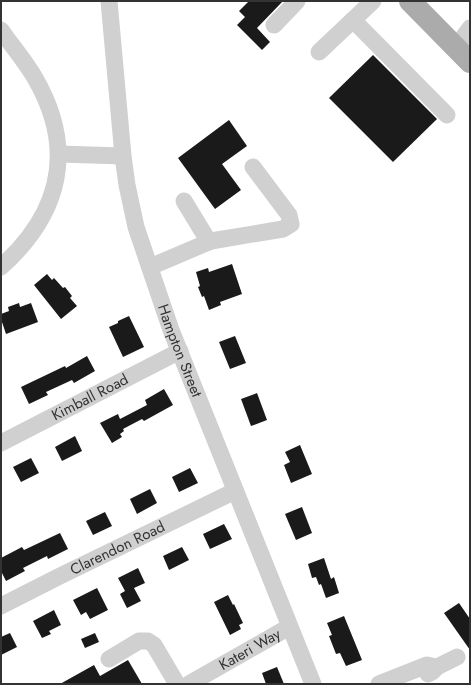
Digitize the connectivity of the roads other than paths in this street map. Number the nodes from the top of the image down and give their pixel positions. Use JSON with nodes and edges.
{"nodes":[{"id":1,"x":110,"y":1,"type":"edge"},
{"id":2,"x":297,"y":1,"type":"edge"},
{"id":3,"x":373,"y":1,"type":"edge"},
{"id":4,"x":410,"y":1,"type":"edge"},
{"id":5,"x":353,"y":20,"type":"junction"},
{"id":6,"x":274,"y":25,"type":"dead end"},
{"id":7,"x":470,"y":28,"type":"edge"},
{"id":8,"x":1,"y":30,"type":"edge"},
{"id":9,"x":319,"y":52,"type":"dead end"},
{"id":10,"x":463,"y":55,"type":"edge"},
{"id":11,"x":447,"y":115,"type":"dead end"},
{"id":12,"x":59,"y":154,"type":"junction"},
{"id":13,"x":123,"y":156,"type":"junction"},
{"id":14,"x":253,"y":167,"type":"dead end"},
{"id":15,"x":184,"y":201,"type":"dead end"},
{"id":16,"x":209,"y":242,"type":"junction"},
{"id":17,"x":1,"y":267,"type":"edge"},
{"id":18,"x":150,"y":267,"type":"junction"},
{"id":19,"x":180,"y":351,"type":"junction"},
{"id":20,"x":1,"y":443,"type":"edge"},
{"id":21,"x":235,"y":491,"type":"junction"},
{"id":22,"x":1,"y":606,"type":"edge"},
{"id":23,"x":289,"y":626,"type":"junction"},
{"id":24,"x":457,"y":656,"type":"dead end"},
{"id":25,"x":109,"y":659,"type":"dead end"},
{"id":26,"x":437,"y":667,"type":"junction"},
{"id":27,"x":197,"y":682,"type":"edge"},
{"id":28,"x":177,"y":684,"type":"edge"},
{"id":29,"x":313,"y":684,"type":"edge"},
{"id":30,"x":379,"y":684,"type":"edge"},
{"id":31,"x":404,"y":684,"type":"edge"}],
"edges":[{"from":1,"to":13,"type":"street","name":"Hampton Street"},
{"from":2,"to":6,"type":"street"},
{"from":3,"to":5,"type":"street"},
{"from":4,"to":10,"type":"main road"},
{"from":5,"to":9,"type":"street"},
{"from":5,"to":11,"type":"street"},
{"from":7,"to":10,"type":"street"},
{"from":8,"to":12,"type":"street"},
{"from":12,"to":13,"type":"street"},
{"from":12,"to":17,"type":"street"},
{"from":13,"to":18,"type":"street","name":"Hampton Street"},
{"from":14,"to":16,"type":"street"},
{"from":15,"to":16,"type":"street"},
{"from":16,"to":18,"type":"street"},
{"from":18,"to":19,"type":"street","name":"Hampton Street"},
{"from":19,"to":20,"type":"street","name":"Kimball Road"},
{"from":19,"to":21,"type":"street","name":"Hampton Street"},
{"from":21,"to":22,"type":"street","name":"Clarendon Road"},
{"from":21,"to":23,"type":"street","name":"Hampton Street"},
{"from":23,"to":27,"type":"street","name":"Kateri Way"},
{"from":23,"to":29,"type":"street","name":"Hampton Street"},
{"from":24,"to":26,"type":"street"},
{"from":25,"to":28,"type":"street"},
{"from":26,"to":30,"type":"street"},
{"from":26,"to":31,"type":"street"}]}
